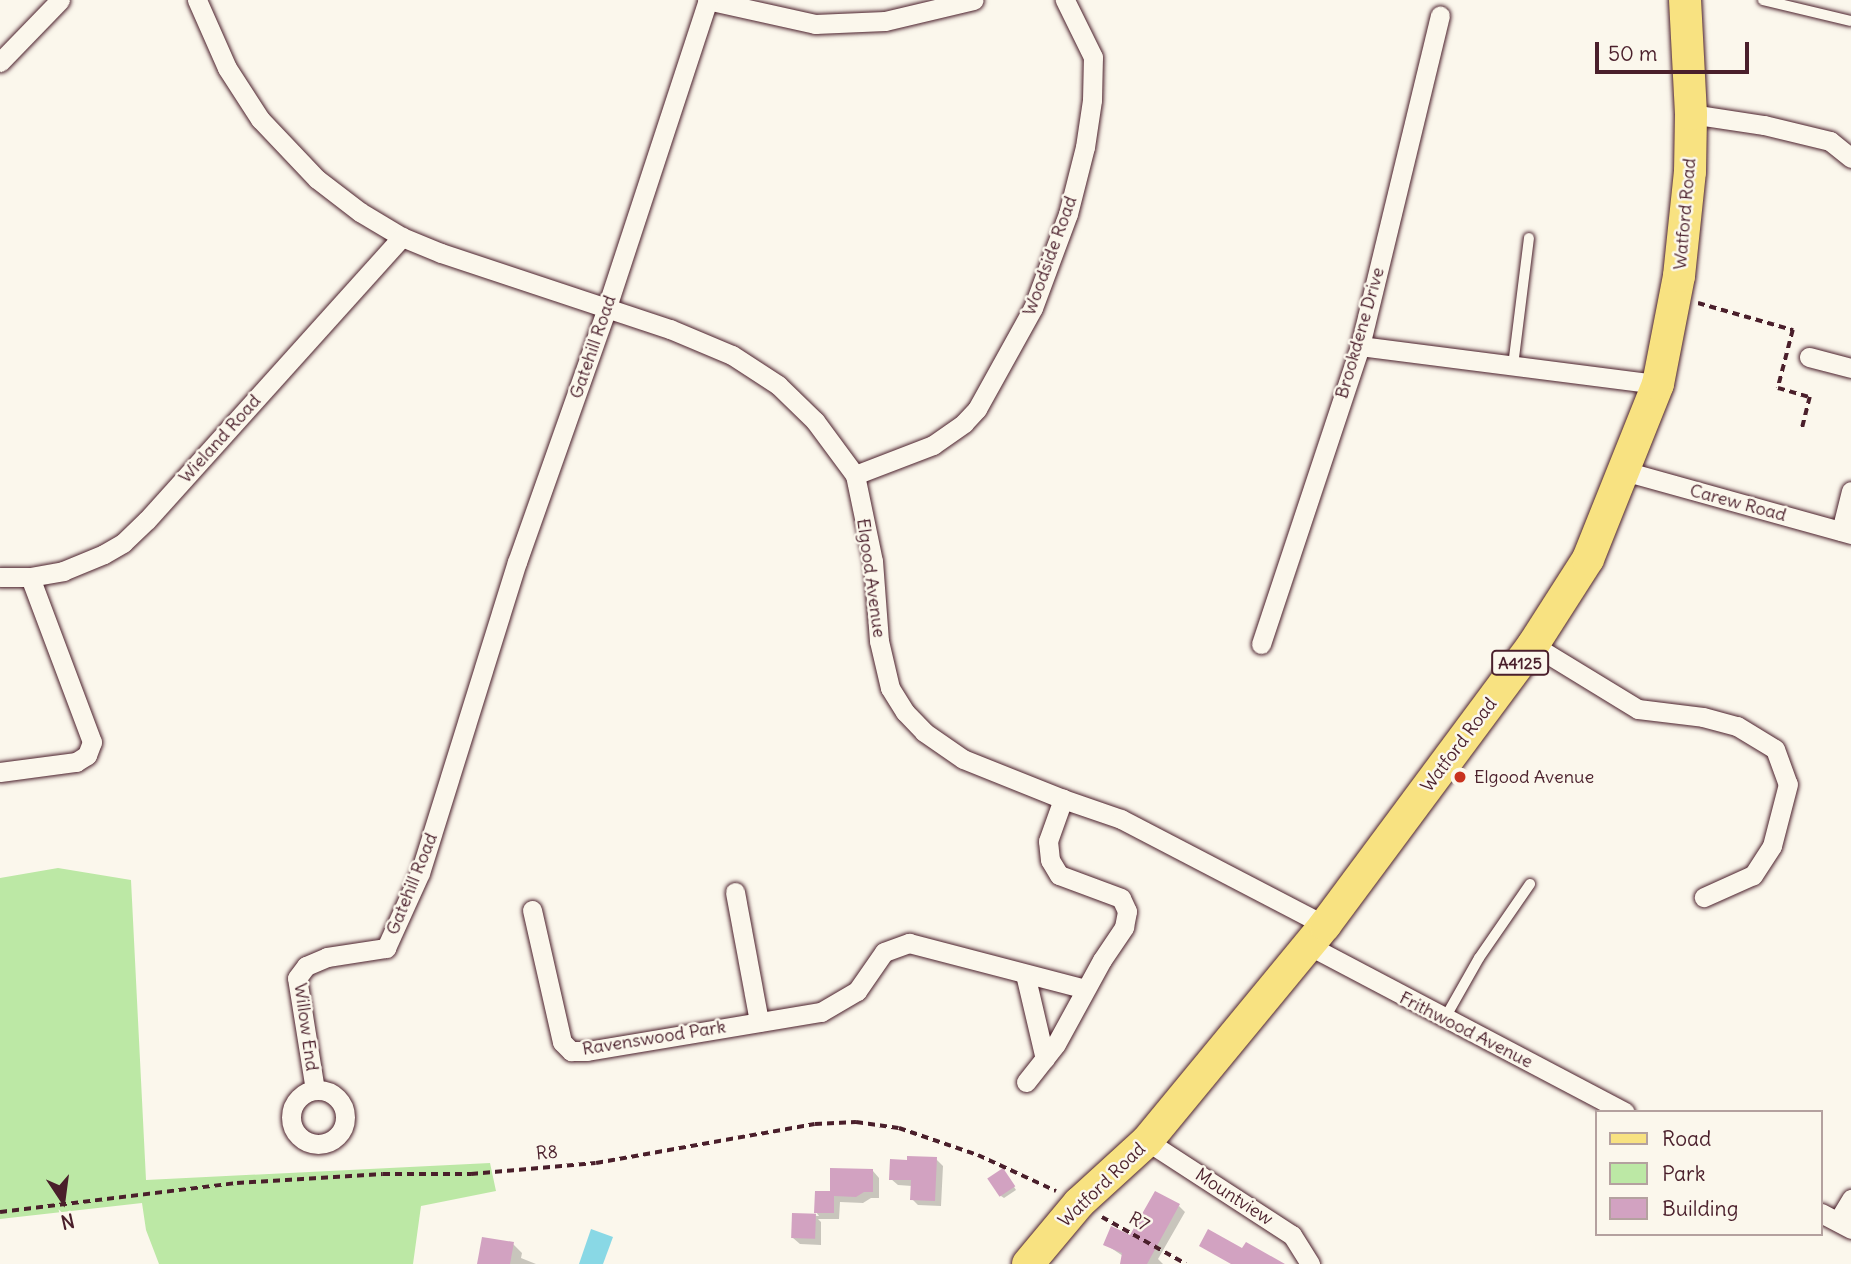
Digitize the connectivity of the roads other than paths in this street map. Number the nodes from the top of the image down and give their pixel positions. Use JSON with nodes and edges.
{"nodes":[{"id":1,"x":60,"y":0,"type":"edge"},
{"id":2,"x":197,"y":0,"type":"edge"},
{"id":3,"x":708,"y":0,"type":"edge"},
{"id":4,"x":974,"y":0,"type":"edge"},
{"id":5,"x":1065,"y":0,"type":"edge"},
{"id":6,"x":1685,"y":0,"type":"edge"},
{"id":7,"x":1763,"y":0,"type":"edge"},
{"id":8,"x":1440,"y":16,"type":"dead end"},
{"id":9,"x":1851,"y":21,"type":"edge"},
{"id":10,"x":0,"y":62,"type":"edge"},
{"id":11,"x":1691,"y":114,"type":"junction"},
{"id":12,"x":1851,"y":158,"type":"edge"},
{"id":13,"x":402,"y":237,"type":"junction"},
{"id":14,"x":1529,"y":238,"type":"dead end"},
{"id":15,"x":606,"y":310,"type":"junction"},
{"id":16,"x":1360,"y":346,"type":"junction"},
{"id":17,"x":1809,"y":357,"type":"dead end"},
{"id":18,"x":1513,"y":366,"type":"junction"},
{"id":19,"x":1851,"y":368,"type":"edge"},
{"id":20,"x":1658,"y":384,"type":"junction"},
{"id":21,"x":1624,"y":471,"type":"junction"},
{"id":22,"x":855,"y":475,"type":"junction"},
{"id":23,"x":1851,"y":491,"type":"edge"},
{"id":24,"x":1846,"y":533,"type":"edge"},
{"id":25,"x":0,"y":577,"type":"edge"},
{"id":26,"x":30,"y":577,"type":"junction"},
{"id":27,"x":1261,"y":644,"type":"dead end"},
{"id":28,"x":1533,"y":645,"type":"junction"},
{"id":29,"x":0,"y":772,"type":"edge"},
{"id":30,"x":1063,"y":799,"type":"junction"},
{"id":31,"x":1530,"y":884,"type":"dead end"},
{"id":32,"x":735,"y":892,"type":"dead end"},
{"id":33,"x":1704,"y":897,"type":"dead end"},
{"id":34,"x":532,"y":910,"type":"dead end"},
{"id":35,"x":1317,"y":935,"type":"junction"},
{"id":36,"x":386,"y":948,"type":"joint"},
{"id":37,"x":1025,"y":974,"type":"junction"},
{"id":38,"x":1085,"y":989,"type":"junction"},
{"id":39,"x":1444,"y":1019,"type":"junction"},
{"id":40,"x":759,"y":1022,"type":"junction"},
{"id":41,"x":1045,"y":1059,"type":"junction"},
{"id":42,"x":1027,"y":1082,"type":"dead end"},
{"id":43,"x":315,"y":1090,"type":"dead end"},
{"id":44,"x":1621,"y":1110,"type":"edge"},
{"id":45,"x":1147,"y":1141,"type":"junction"},
{"id":46,"x":1851,"y":1199,"type":"edge"},
{"id":47,"x":1837,"y":1221,"type":"edge"},
{"id":48,"x":1028,"y":1264,"type":"edge"},
{"id":49,"x":1310,"y":1264,"type":"edge"}],
"edges":[{"from":1,"to":10,"type":"street"},
{"from":2,"to":13,"type":"street","name":"Elgood Avenue"},
{"from":3,"to":4,"type":"street","name":"Gatehill Road"},
{"from":3,"to":15,"type":"street","name":"Gatehill Road"},
{"from":5,"to":22,"type":"street","name":"Woodside Road"},
{"from":6,"to":11,"type":"main road","name":"Watford Road","number":"A4125"},
{"from":7,"to":9,"type":"lane"},
{"from":8,"to":16,"type":"street","name":"Brookdene Drive"},
{"from":11,"to":12,"type":"street"},
{"from":11,"to":20,"type":"main road","name":"Watford Road","number":"A4125"},
{"from":13,"to":15,"type":"street","name":"Elgood Avenue"},
{"from":13,"to":26,"type":"street","name":"Wieland Road"},
{"from":14,"to":18,"type":"lane"},
{"from":15,"to":22,"type":"street","name":"Elgood Avenue"},
{"from":15,"to":36,"type":"street","name":"Gatehill Road"},
{"from":16,"to":18,"type":"street"},
{"from":16,"to":27,"type":"street","name":"Brookdene Drive"},
{"from":17,"to":19,"type":"street"},
{"from":18,"to":20,"type":"street"},
{"from":20,"to":21,"type":"main road","name":"Watford Road","number":"A4125"},
{"from":21,"to":24,"type":"street","name":"Carew Road"},
{"from":21,"to":28,"type":"main road","name":"Watford Road","number":"A4125"},
{"from":22,"to":30,"type":"street","name":"Elgood Avenue"},
{"from":23,"to":24,"type":"street"},
{"from":25,"to":26,"type":"street","name":"Wieland Road"},
{"from":26,"to":29,"type":"street"},
{"from":28,"to":33,"type":"street"},
{"from":28,"to":35,"type":"main road","name":"Watford Road","number":"A4125"},
{"from":30,"to":35,"type":"street","name":"Elgood Avenue"},
{"from":30,"to":38,"type":"street"},
{"from":31,"to":39,"type":"lane"},
{"from":32,"to":40,"type":"street"},
{"from":34,"to":40,"type":"street","name":"Ravenswood Park"},
{"from":35,"to":39,"type":"street","name":"Frithwood Avenue"},
{"from":35,"to":45,"type":"main road","name":"Watford Road","number":"A4125"},
{"from":36,"to":43,"type":"street","name":"Willow End"},
{"from":37,"to":38,"type":"street","name":"Ravenswood Park"},
{"from":37,"to":40,"type":"street","name":"Ravenswood Park"},
{"from":37,"to":41,"type":"street"},
{"from":38,"to":41,"type":"street"},
{"from":39,"to":44,"type":"street","name":"Frithwood Avenue"},
{"from":41,"to":42,"type":"street"},
{"from":45,"to":48,"type":"main road","name":"Watford Road","number":"A4125"},
{"from":45,"to":49,"type":"street","name":"Mountview"},
{"from":46,"to":47,"type":"street"}]}
